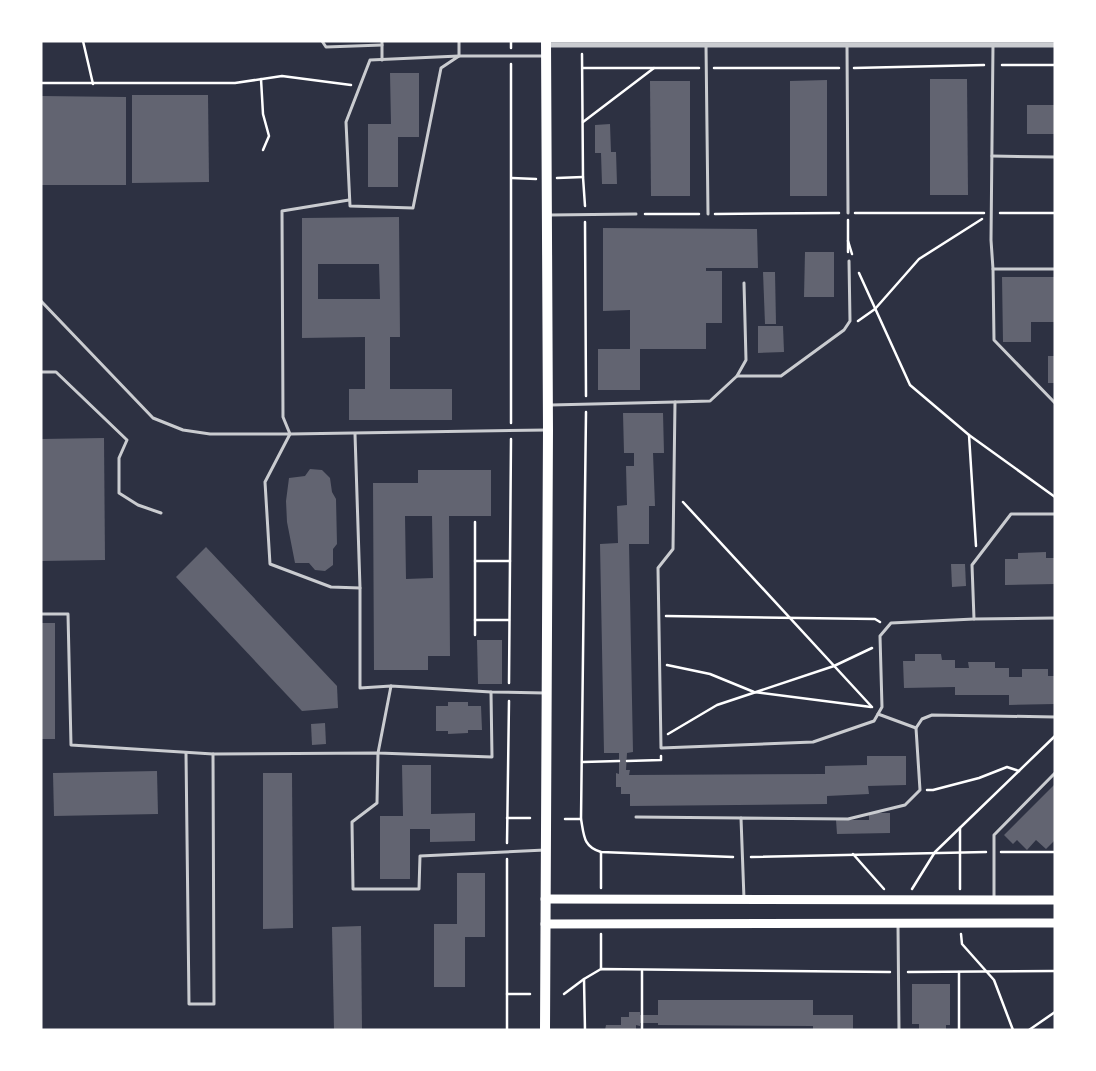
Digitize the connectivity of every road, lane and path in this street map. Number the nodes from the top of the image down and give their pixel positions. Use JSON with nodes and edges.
{"nodes":[{"id":1,"x":84,"y":41,"type":"edge"},
{"id":2,"x":322,"y":41,"type":"edge"},
{"id":3,"x":459,"y":41,"type":"edge"},
{"id":4,"x":511,"y":41,"type":"edge"},
{"id":5,"x":382,"y":43,"type":"edge"},
{"id":6,"x":546,"y":43,"type":"edge"},
{"id":7,"x":641,"y":43,"type":"edge"},
{"id":8,"x":819,"y":43,"type":"edge"},
{"id":9,"x":582,"y":45,"type":"junction"},
{"id":10,"x":706,"y":45,"type":"junction"},
{"id":11,"x":847,"y":45,"type":"junction"},
{"id":12,"x":993,"y":45,"type":"junction"},
{"id":13,"x":1055,"y":45,"type":"edge"},
{"id":14,"x":459,"y":56,"type":"junction"},
{"id":15,"x":511,"y":56,"type":"junction"},
{"id":16,"x":546,"y":56,"type":"junction"},
{"id":17,"x":382,"y":60,"type":"junction"},
{"id":18,"x":993,"y":65,"type":"junction"},
{"id":19,"x":1055,"y":65,"type":"edge"},
{"id":20,"x":583,"y":68,"type":"junction"},
{"id":21,"x":655,"y":68,"type":"junction"},
{"id":22,"x":706,"y":68,"type":"junction"},
{"id":23,"x":848,"y":68,"type":"junction"},
{"id":24,"x":261,"y":79,"type":"junction"},
{"id":25,"x":41,"y":83,"type":"edge"},
{"id":26,"x":93,"y":84,"type":"junction"},
{"id":27,"x":360,"y":87,"type":"junction"},
{"id":28,"x":583,"y":122,"type":"junction"},
{"id":29,"x":263,"y":150,"type":"dead end"},
{"id":30,"x":992,"y":156,"type":"junction"},
{"id":31,"x":1055,"y":157,"type":"edge"},
{"id":32,"x":349,"y":200,"type":"junction"},
{"id":33,"x":848,"y":213,"type":"joint"},
{"id":34,"x":992,"y":213,"type":"junction"},
{"id":35,"x":585,"y":214,"type":"junction"},
{"id":36,"x":636,"y":214,"type":"dead end"},
{"id":37,"x":708,"y":214,"type":"dead end"},
{"id":38,"x":547,"y":215,"type":"junction"},
{"id":39,"x":848,"y":241,"type":"junction"},
{"id":40,"x":854,"y":259,"type":"dead end"},
{"id":41,"x":848,"y":261,"type":"joint"},
{"id":42,"x":857,"y":268,"type":"dead end"},
{"id":43,"x":1055,"y":269,"type":"edge"},
{"id":44,"x":993,"y":270,"type":"junction"},
{"id":45,"x":744,"y":283,"type":"dead end"},
{"id":46,"x":41,"y":301,"type":"edge"},
{"id":47,"x":875,"y":309,"type":"junction"},
{"id":48,"x":844,"y":330,"type":"junction"},
{"id":49,"x":41,"y":372,"type":"edge"},
{"id":50,"x":737,"y":376,"type":"junction"},
{"id":51,"x":675,"y":402,"type":"junction"},
{"id":52,"x":1055,"y":403,"type":"edge"},
{"id":53,"x":586,"y":404,"type":"junction"},
{"id":54,"x":548,"y":405,"type":"junction"},
{"id":55,"x":548,"y":430,"type":"junction"},
{"id":56,"x":511,"y":431,"type":"junction"},
{"id":57,"x":290,"y":434,"type":"junction"},
{"id":58,"x":355,"y":434,"type":"junction"},
{"id":59,"x":969,"y":435,"type":"junction"},
{"id":60,"x":674,"y":492,"type":"junction"},
{"id":61,"x":1055,"y":497,"type":"edge"},
{"id":62,"x":161,"y":513,"type":"dead end"},
{"id":63,"x":1055,"y":514,"type":"edge"},
{"id":64,"x":475,"y":522,"type":"dead end"},
{"id":65,"x":976,"y":559,"type":"junction"},
{"id":66,"x":475,"y":561,"type":"junction"},
{"id":67,"x":510,"y":561,"type":"junction"},
{"id":68,"x":360,"y":588,"type":"junction"},
{"id":69,"x":41,"y":614,"type":"edge"},
{"id":70,"x":658,"y":616,"type":"junction"},
{"id":71,"x":789,"y":617,"type":"junction"},
{"id":72,"x":1055,"y":618,"type":"edge"},
{"id":73,"x":974,"y":619,"type":"junction"},
{"id":74,"x":475,"y":620,"type":"junction"},
{"id":75,"x":509,"y":620,"type":"junction"},
{"id":76,"x":888,"y":626,"type":"junction"},
{"id":77,"x":475,"y":635,"type":"dead end"},
{"id":78,"x":881,"y":645,"type":"junction"},
{"id":79,"x":659,"y":664,"type":"junction"},
{"id":80,"x":834,"y":666,"type":"junction"},
{"id":81,"x":391,"y":686,"type":"junction"},
{"id":82,"x":491,"y":692,"type":"junction"},
{"id":83,"x":509,"y":692,"type":"junction"},
{"id":84,"x":754,"y":692,"type":"junction"},
{"id":85,"x":547,"y":693,"type":"junction"},
{"id":86,"x":878,"y":714,"type":"junction"},
{"id":87,"x":1055,"y":717,"type":"edge"},
{"id":88,"x":916,"y":728,"type":"junction"},
{"id":89,"x":1055,"y":736,"type":"edge"},
{"id":90,"x":660,"y":738,"type":"junction"},
{"id":91,"x":661,"y":748,"type":"junction"},
{"id":92,"x":186,"y":753,"type":"junction"},
{"id":93,"x":378,"y":753,"type":"junction"},
{"id":94,"x":213,"y":754,"type":"junction"},
{"id":95,"x":619,"y":761,"type":"dead end"},
{"id":96,"x":627,"y":761,"type":"dead end"},
{"id":97,"x":583,"y":762,"type":"junction"},
{"id":98,"x":1018,"y":771,"type":"junction"},
{"id":99,"x":1055,"y":773,"type":"edge"},
{"id":100,"x":920,"y":790,"type":"junction"},
{"id":101,"x":636,"y":817,"type":"dead end"},
{"id":102,"x":507,"y":818,"type":"junction"},
{"id":103,"x":530,"y":818,"type":"dead end"},
{"id":104,"x":741,"y":818,"type":"junction"},
{"id":105,"x":565,"y":819,"type":"dead end"},
{"id":106,"x":581,"y":819,"type":"junction"},
{"id":107,"x":545,"y":850,"type":"junction"},
{"id":108,"x":935,"y":852,"type":"junction"},
{"id":109,"x":993,"y":852,"type":"junction"},
{"id":110,"x":1055,"y":852,"type":"edge"},
{"id":111,"x":507,"y":853,"type":"junction"},
{"id":112,"x":853,"y":854,"type":"junction"},
{"id":113,"x":743,"y":857,"type":"junction"},
{"id":114,"x":911,"y":891,"type":"dead end"},
{"id":115,"x":887,"y":893,"type":"dead end"},
{"id":116,"x":545,"y":899,"type":"junction"},
{"id":117,"x":744,"y":900,"type":"junction"},
{"id":118,"x":994,"y":900,"type":"junction"},
{"id":119,"x":1055,"y":900,"type":"edge"},
{"id":120,"x":1055,"y":923,"type":"edge"},
{"id":121,"x":545,"y":924,"type":"junction"},
{"id":122,"x":898,"y":924,"type":"junction"},
{"id":123,"x":642,"y":970,"type":"junction"},
{"id":124,"x":1055,"y":971,"type":"edge"},
{"id":125,"x":898,"y":972,"type":"junction"},
{"id":126,"x":959,"y":972,"type":"junction"},
{"id":127,"x":584,"y":979,"type":"junction"},
{"id":128,"x":506,"y":994,"type":"junction"},
{"id":129,"x":530,"y":994,"type":"dead end"},
{"id":130,"x":564,"y":994,"type":"dead end"},
{"id":131,"x":1055,"y":1012,"type":"edge"},
{"id":132,"x":507,"y":1030,"type":"edge"},
{"id":133,"x":545,"y":1030,"type":"edge"},
{"id":134,"x":584,"y":1030,"type":"edge"},
{"id":135,"x":642,"y":1030,"type":"edge"},
{"id":136,"x":899,"y":1030,"type":"edge"},
{"id":137,"x":959,"y":1030,"type":"edge"},
{"id":138,"x":1029,"y":1030,"type":"edge"}],
"edges":[{"from":1,"to":26,"type":"path"},
{"from":2,"to":5,"type":"lane"},
{"from":3,"to":14,"type":"lane"},
{"from":4,"to":15,"type":"path"},
{"from":5,"to":17,"type":"lane"},
{"from":6,"to":9,"type":"street"},
{"from":6,"to":16,"type":"main road"},
{"from":7,"to":9,"type":"street"},
{"from":7,"to":10,"type":"street"},
{"from":8,"to":10,"type":"street"},
{"from":8,"to":11,"type":"street"},
{"from":9,"to":20,"type":"path"},
{"from":10,"to":22,"type":"lane"},
{"from":11,"to":12,"type":"street"},
{"from":11,"to":23,"type":"lane"},
{"from":12,"to":13,"type":"street"},
{"from":12,"to":18,"type":"lane"},
{"from":14,"to":15,"type":"lane"},
{"from":14,"to":17,"type":"lane"},
{"from":14,"to":32,"type":"lane"},
{"from":15,"to":16,"type":"lane"},
{"from":15,"to":56,"type":"path"},
{"from":16,"to":38,"type":"main road"},
{"from":17,"to":27,"type":"lane"},
{"from":18,"to":19,"type":"path"},
{"from":18,"to":23,"type":"path"},
{"from":18,"to":30,"type":"lane"},
{"from":20,"to":21,"type":"path"},
{"from":20,"to":28,"type":"path"},
{"from":21,"to":22,"type":"path"},
{"from":21,"to":28,"type":"path"},
{"from":22,"to":23,"type":"path"},
{"from":22,"to":37,"type":"lane"},
{"from":23,"to":33,"type":"lane"},
{"from":24,"to":26,"type":"path"},
{"from":24,"to":27,"type":"path"},
{"from":24,"to":29,"type":"path"},
{"from":25,"to":26,"type":"path"},
{"from":27,"to":32,"type":"lane"},
{"from":28,"to":35,"type":"path"},
{"from":30,"to":31,"type":"lane"},
{"from":30,"to":34,"type":"lane"},
{"from":32,"to":57,"type":"lane"},
{"from":33,"to":39,"type":"path"},
{"from":34,"to":44,"type":"lane"},
{"from":34,"to":47,"type":"path"},
{"from":35,"to":36,"type":"lane"},
{"from":35,"to":38,"type":"lane"},
{"from":35,"to":53,"type":"path"},
{"from":38,"to":54,"type":"main road"},
{"from":39,"to":40,"type":"path"},
{"from":39,"to":41,"type":"path"},
{"from":41,"to":48,"type":"lane"},
{"from":42,"to":47,"type":"path"},
{"from":43,"to":44,"type":"lane"},
{"from":44,"to":52,"type":"lane"},
{"from":45,"to":50,"type":"lane"},
{"from":46,"to":57,"type":"lane"},
{"from":47,"to":48,"type":"path"},
{"from":47,"to":59,"type":"path"},
{"from":48,"to":50,"type":"lane"},
{"from":49,"to":62,"type":"lane"},
{"from":50,"to":51,"type":"lane"},
{"from":51,"to":53,"type":"lane"},
{"from":51,"to":60,"type":"lane"},
{"from":53,"to":54,"type":"lane"},
{"from":53,"to":97,"type":"path"},
{"from":54,"to":55,"type":"main road"},
{"from":55,"to":56,"type":"lane"},
{"from":55,"to":85,"type":"main road"},
{"from":56,"to":58,"type":"lane"},
{"from":56,"to":67,"type":"path"},
{"from":57,"to":58,"type":"lane"},
{"from":57,"to":68,"type":"lane"},
{"from":58,"to":68,"type":"lane"},
{"from":59,"to":61,"type":"path"},
{"from":59,"to":65,"type":"path"},
{"from":60,"to":70,"type":"lane"},
{"from":60,"to":71,"type":"path"},
{"from":63,"to":65,"type":"lane"},
{"from":64,"to":66,"type":"path"},
{"from":65,"to":73,"type":"lane"},
{"from":66,"to":67,"type":"path"},
{"from":66,"to":74,"type":"path"},
{"from":67,"to":75,"type":"path"},
{"from":68,"to":81,"type":"lane"},
{"from":69,"to":92,"type":"lane"},
{"from":70,"to":71,"type":"path"},
{"from":70,"to":79,"type":"lane"},
{"from":71,"to":76,"type":"path"},
{"from":71,"to":80,"type":"path"},
{"from":72,"to":73,"type":"lane"},
{"from":73,"to":76,"type":"lane"},
{"from":74,"to":75,"type":"path"},
{"from":74,"to":77,"type":"path"},
{"from":75,"to":83,"type":"path"},
{"from":76,"to":78,"type":"lane"},
{"from":78,"to":80,"type":"path"},
{"from":78,"to":86,"type":"lane"},
{"from":79,"to":84,"type":"path"},
{"from":79,"to":90,"type":"lane"},
{"from":80,"to":84,"type":"path"},
{"from":80,"to":84,"type":"path"},
{"from":81,"to":82,"type":"lane"},
{"from":81,"to":93,"type":"lane"},
{"from":82,"to":83,"type":"lane"},
{"from":82,"to":93,"type":"lane"},
{"from":83,"to":85,"type":"lane"},
{"from":83,"to":102,"type":"path"},
{"from":84,"to":90,"type":"path"},
{"from":85,"to":107,"type":"main road"},
{"from":86,"to":88,"type":"lane"},
{"from":86,"to":91,"type":"lane"},
{"from":87,"to":88,"type":"lane"},
{"from":88,"to":100,"type":"lane"},
{"from":89,"to":98,"type":"path"},
{"from":90,"to":91,"type":"lane"},
{"from":91,"to":96,"type":"path"},
{"from":92,"to":94,"type":"lane"},
{"from":92,"to":94,"type":"lane"},
{"from":93,"to":94,"type":"lane"},
{"from":93,"to":111,"type":"lane"},
{"from":95,"to":97,"type":"path"},
{"from":97,"to":106,"type":"path"},
{"from":98,"to":100,"type":"path"},
{"from":98,"to":108,"type":"path"},
{"from":99,"to":109,"type":"lane"},
{"from":100,"to":104,"type":"lane"},
{"from":101,"to":104,"type":"lane"},
{"from":102,"to":103,"type":"path"},
{"from":102,"to":111,"type":"path"},
{"from":104,"to":113,"type":"lane"},
{"from":105,"to":106,"type":"path"},
{"from":106,"to":113,"type":"path"},
{"from":107,"to":111,"type":"lane"},
{"from":107,"to":116,"type":"main road"},
{"from":108,"to":109,"type":"path"},
{"from":108,"to":112,"type":"path"},
{"from":108,"to":114,"type":"path"},
{"from":109,"to":110,"type":"path"},
{"from":109,"to":118,"type":"lane"},
{"from":111,"to":128,"type":"path"},
{"from":112,"to":113,"type":"path"},
{"from":112,"to":115,"type":"path"},
{"from":113,"to":117,"type":"lane"},
{"from":116,"to":117,"type":"main road"},
{"from":116,"to":121,"type":"main road"},
{"from":117,"to":118,"type":"main road"},
{"from":118,"to":119,"type":"main road"},
{"from":120,"to":122,"type":"main road"},
{"from":121,"to":122,"type":"main road"},
{"from":121,"to":133,"type":"main road"},
{"from":122,"to":125,"type":"lane"},
{"from":123,"to":125,"type":"path"},
{"from":123,"to":127,"type":"path"},
{"from":123,"to":135,"type":"path"},
{"from":124,"to":126,"type":"path"},
{"from":125,"to":126,"type":"path"},
{"from":125,"to":136,"type":"lane"},
{"from":126,"to":137,"type":"path"},
{"from":127,"to":130,"type":"path"},
{"from":127,"to":134,"type":"path"},
{"from":128,"to":129,"type":"path"},
{"from":128,"to":132,"type":"path"},
{"from":131,"to":138,"type":"path"}]}
